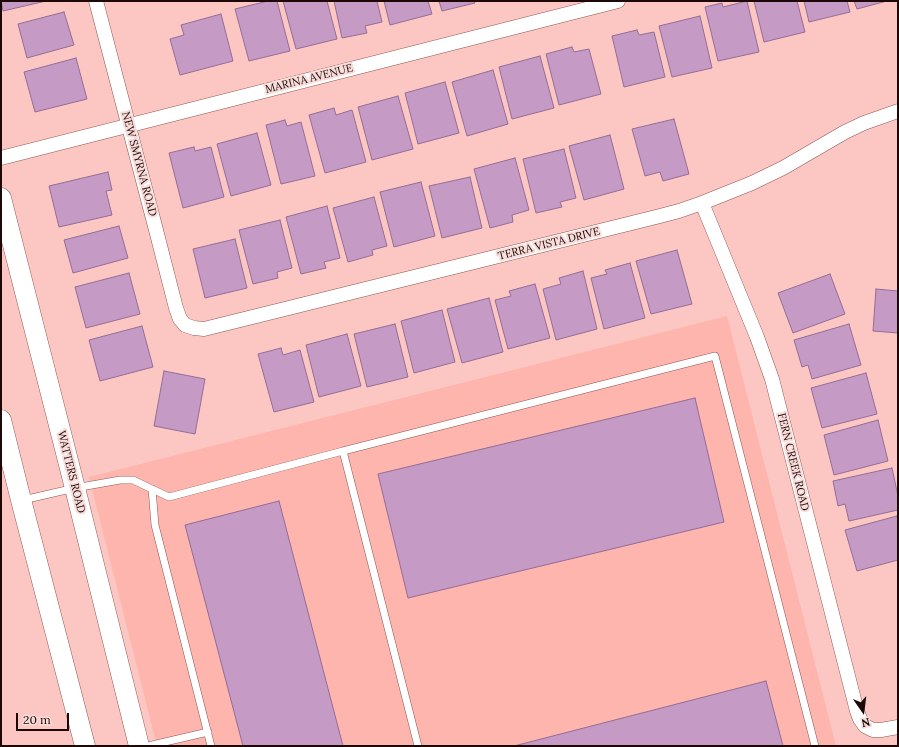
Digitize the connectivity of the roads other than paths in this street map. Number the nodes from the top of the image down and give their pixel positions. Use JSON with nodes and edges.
{"nodes":[{"id":1,"x":96,"y":1,"type":"edge"},
{"id":2,"x":618,"y":1,"type":"edge"},
{"id":3,"x":898,"y":111,"type":"edge"},
{"id":4,"x":129,"y":125,"type":"junction"},
{"id":5,"x":1,"y":158,"type":"edge"},
{"id":6,"x":1,"y":198,"type":"edge"},
{"id":7,"x":702,"y":203,"type":"junction"},
{"id":8,"x":185,"y":325,"type":"joint"},
{"id":9,"x":1,"y":420,"type":"edge"},
{"id":10,"x":343,"y":452,"type":"junction"},
{"id":11,"x":75,"y":488,"type":"junction"},
{"id":12,"x":152,"y":489,"type":"junction"},
{"id":13,"x":21,"y":500,"type":"junction"},
{"id":14,"x":898,"y":726,"type":"edge"},
{"id":15,"x":208,"y":732,"type":"junction"},
{"id":16,"x":85,"y":746,"type":"edge"},
{"id":17,"x":139,"y":746,"type":"edge"},
{"id":18,"x":148,"y":746,"type":"edge"},
{"id":19,"x":211,"y":746,"type":"edge"},
{"id":20,"x":418,"y":746,"type":"edge"},
{"id":21,"x":815,"y":746,"type":"edge"}],
"edges":[{"from":1,"to":4,"type":"street","name":"NEW SMYRNA ROAD"},
{"from":2,"to":4,"type":"street","name":"MARINA AVENUE"},
{"from":3,"to":7,"type":"street","name":"TERRA VISTA DRIVE"},
{"from":4,"to":5,"type":"street","name":"MARINA AVENUE"},
{"from":4,"to":8,"type":"street","name":"NEW SMYRNA ROAD"},
{"from":6,"to":11,"type":"main road","name":"WATTERS ROAD"},
{"from":7,"to":8,"type":"street","name":"TERRA VISTA DRIVE"},
{"from":7,"to":14,"type":"street","name":"FERN CREEK ROAD"},
{"from":9,"to":13,"type":"main road"},
{"from":10,"to":12,"type":"lane"},
{"from":10,"to":20,"type":"lane"},
{"from":10,"to":21,"type":"lane"},
{"from":11,"to":12,"type":"lane"},
{"from":11,"to":13,"type":"lane"},
{"from":11,"to":17,"type":"main road","name":"WATTERS ROAD"},
{"from":12,"to":15,"type":"lane"},
{"from":13,"to":16,"type":"main road"},
{"from":15,"to":18,"type":"lane"},
{"from":15,"to":19,"type":"lane"}]}
